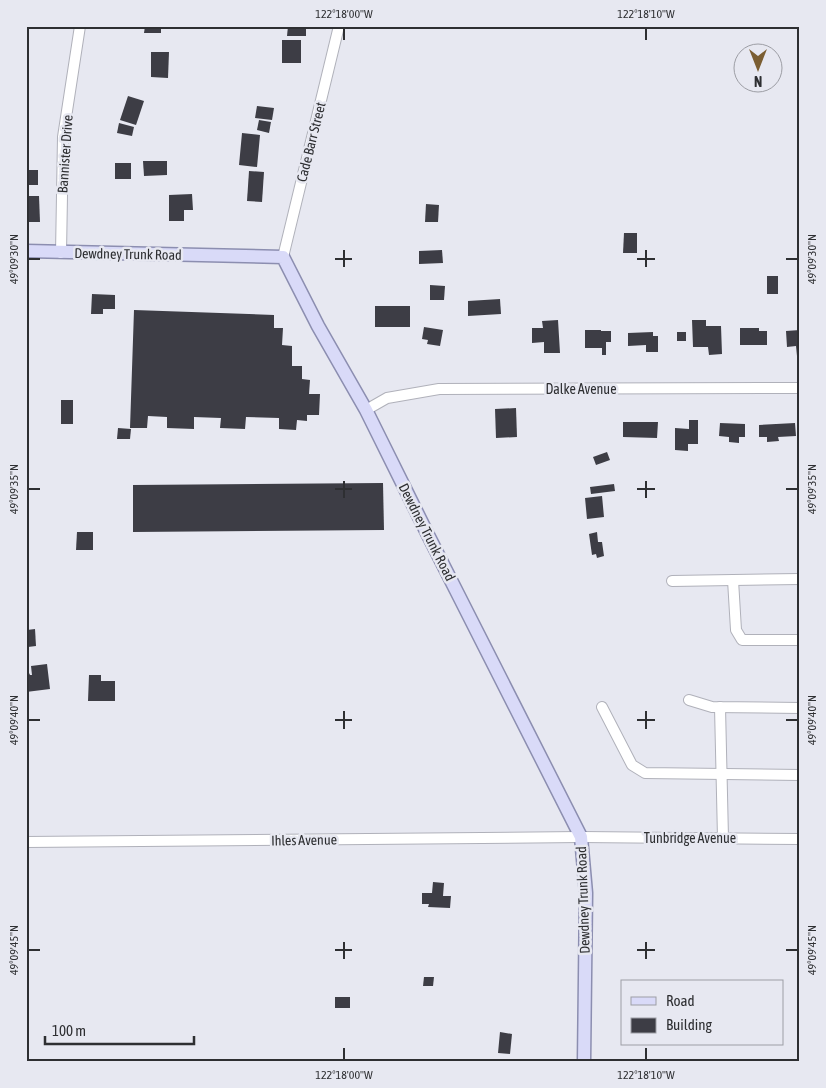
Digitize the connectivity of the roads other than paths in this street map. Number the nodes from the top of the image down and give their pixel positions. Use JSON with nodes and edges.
{"nodes":[{"id":1,"x":80,"y":26,"type":"edge"},
{"id":2,"x":339,"y":26,"type":"edge"},
{"id":3,"x":26,"y":251,"type":"edge"},
{"id":4,"x":61,"y":253,"type":"junction"},
{"id":5,"x":283,"y":257,"type":"junction"},
{"id":6,"x":800,"y":388,"type":"edge"},
{"id":7,"x":366,"y":410,"type":"junction"},
{"id":8,"x":800,"y":578,"type":"edge"},
{"id":9,"x":672,"y":580,"type":"dead end"},
{"id":10,"x":733,"y":580,"type":"junction"},
{"id":11,"x":800,"y":640,"type":"edge"},
{"id":12,"x":688,"y":700,"type":"dead end"},
{"id":13,"x":602,"y":707,"type":"dead end"},
{"id":14,"x":720,"y":707,"type":"junction"},
{"id":15,"x":800,"y":708,"type":"edge"},
{"id":16,"x":722,"y":774,"type":"junction"},
{"id":17,"x":800,"y":775,"type":"edge"},
{"id":18,"x":581,"y":837,"type":"junction"},
{"id":19,"x":723,"y":838,"type":"junction"},
{"id":20,"x":800,"y":838,"type":"edge"},
{"id":21,"x":26,"y":842,"type":"edge"},
{"id":22,"x":584,"y":1062,"type":"edge"}],
"edges":[{"from":1,"to":4,"type":"street","name":"Bannister Drive"},
{"from":2,"to":5,"type":"street","name":"Cade Barr Street"},
{"from":3,"to":4,"type":"main road","name":"Dewdney Trunk Road"},
{"from":4,"to":5,"type":"main road","name":"Dewdney Trunk Road"},
{"from":5,"to":7,"type":"main road","name":"Dewdney Trunk Road"},
{"from":6,"to":7,"type":"street","name":"Dalke Avenue"},
{"from":7,"to":18,"type":"main road","name":"Dewdney Trunk Road"},
{"from":8,"to":10,"type":"street"},
{"from":9,"to":10,"type":"street"},
{"from":10,"to":11,"type":"street"},
{"from":12,"to":14,"type":"street"},
{"from":13,"to":16,"type":"street"},
{"from":14,"to":15,"type":"street"},
{"from":14,"to":16,"type":"street"},
{"from":16,"to":17,"type":"street"},
{"from":16,"to":19,"type":"street"},
{"from":18,"to":19,"type":"street","name":"Tunbridge Avenue"},
{"from":18,"to":21,"type":"street","name":"Ihles Avenue"},
{"from":18,"to":22,"type":"main road","name":"Dewdney Trunk Road"},
{"from":19,"to":20,"type":"street","name":"Tunbridge Avenue"}]}
